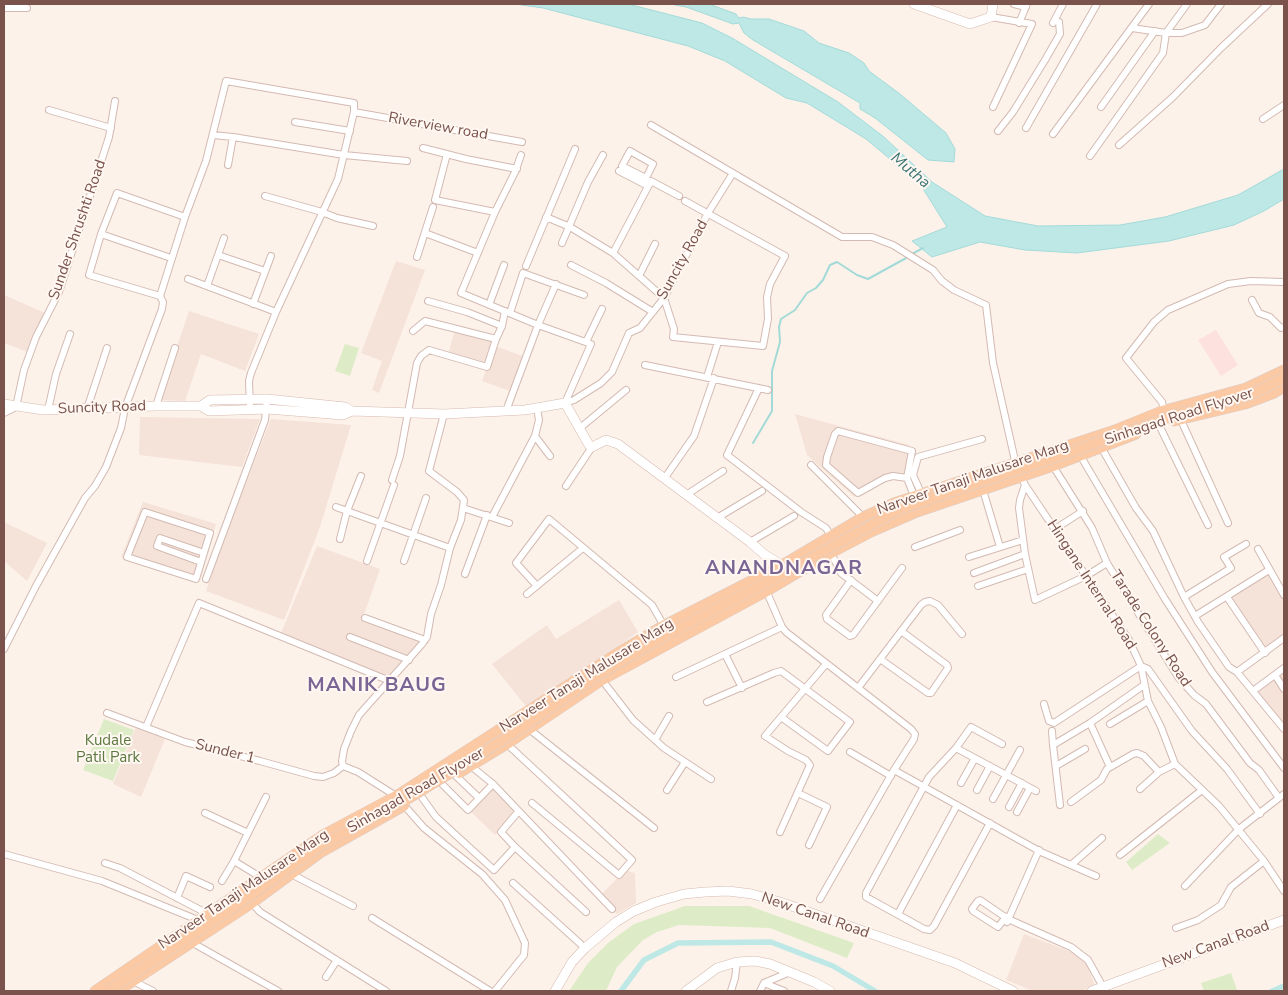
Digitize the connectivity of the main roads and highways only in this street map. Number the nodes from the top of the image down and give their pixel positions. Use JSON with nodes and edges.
{"nodes":[{"id":1,"x":1284,"y":370,"type":"edge"},
{"id":2,"x":1284,"y":384,"type":"edge"},
{"id":3,"x":1246,"y":388,"type":"junction"},
{"id":4,"x":198,"y":920,"type":"junction"},
{"id":5,"x":206,"y":932,"type":"junction"},
{"id":6,"x":151,"y":952,"type":"junction"},
{"id":7,"x":159,"y":964,"type":"junction"},
{"id":8,"x":95,"y":991,"type":"edge"},
{"id":9,"x":101,"y":991,"type":"edge"},
{"id":10,"x":108,"y":991,"type":"edge"},
{"id":11,"x":118,"y":991,"type":"edge"}],
"edges":[{"from":1,"to":3,"type":"main road","name":"Narveer Tanaji Malusare Marg"},
{"from":2,"to":5,"type":"main road","name":"Narveer Tanaji Malusare Marg"},
{"from":2,"to":10,"type":"main road","name":"Sinhagad Road Flyover","bridge":true},
{"from":3,"to":4,"type":"main road","name":"Narveer Tanaji Malusare Marg"},
{"from":3,"to":9,"type":"main road","name":"Sinhagad Road Flyover","bridge":true},
{"from":4,"to":5,"type":"main road"},
{"from":4,"to":6,"type":"main road","name":"Narveer Tanaji Malusare Marg"},
{"from":5,"to":7,"type":"main road","name":"Narveer Tanaji Malusare Marg"},
{"from":6,"to":7,"type":"main road"},
{"from":6,"to":8,"type":"main road","name":"Narveer Tanaji Malusare Marg"},
{"from":7,"to":11,"type":"main road","name":"Narveer Tanaji Malusare Marg"}]}
